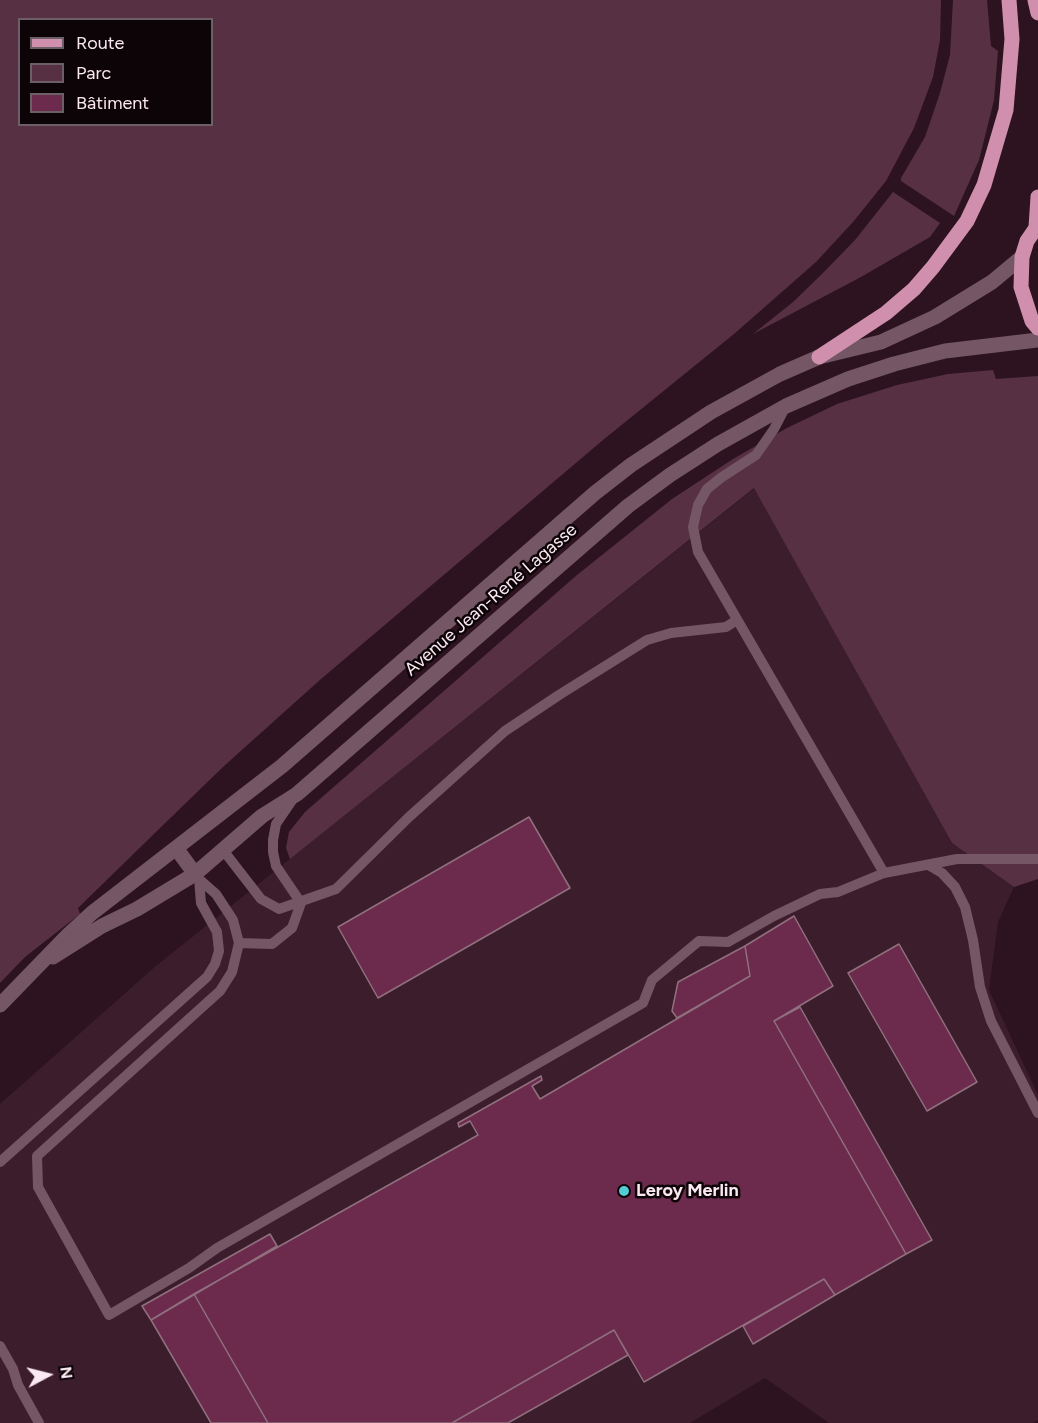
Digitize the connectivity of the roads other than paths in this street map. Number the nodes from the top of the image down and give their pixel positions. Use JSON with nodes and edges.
{"nodes":[{"id":1,"x":1010,"y":0,"type":"edge"},
{"id":2,"x":1035,"y":0,"type":"edge"},
{"id":3,"x":1038,"y":14,"type":"edge"},
{"id":4,"x":1038,"y":197,"type":"edge"},
{"id":5,"x":1037,"y":226,"type":"edge"},
{"id":6,"x":1022,"y":257,"type":"junction"},
{"id":7,"x":1038,"y":328,"type":"edge"},
{"id":8,"x":1038,"y":340,"type":"edge"},
{"id":9,"x":819,"y":357,"type":"junction"},
{"id":10,"x":786,"y":406,"type":"junction"},
{"id":11,"x":737,"y":620,"type":"junction"},
{"id":12,"x":297,"y":794,"type":"junction"},
{"id":13,"x":176,"y":848,"type":"junction"},
{"id":14,"x":223,"y":850,"type":"junction"},
{"id":15,"x":1038,"y":859,"type":"edge"},
{"id":16,"x":930,"y":866,"type":"junction"},
{"id":17,"x":884,"y":873,"type":"junction"},
{"id":18,"x":197,"y":877,"type":"junction"},
{"id":19,"x":301,"y":903,"type":"junction"},
{"id":20,"x":239,"y":943,"type":"junction"},
{"id":21,"x":40,"y":965,"type":"junction"},
{"id":22,"x":0,"y":1005,"type":"edge"},
{"id":23,"x":1038,"y":1113,"type":"edge"},
{"id":24,"x":0,"y":1162,"type":"edge"},
{"id":25,"x":0,"y":1346,"type":"edge"},
{"id":26,"x":39,"y":1423,"type":"edge"}],
"edges":[{"from":1,"to":9,"type":"main road"},
{"from":2,"to":3,"type":"main road"},
{"from":4,"to":5,"type":"main road"},
{"from":5,"to":6,"type":"main road"},
{"from":6,"to":7,"type":"main road"},
{"from":6,"to":9,"type":"street","name":"Avenue Jean-René Lagasse"},
{"from":8,"to":10,"type":"street","name":"Avenue Jean-René Lagasse"},
{"from":9,"to":13,"type":"street","name":"Avenue Jean-René Lagasse"},
{"from":10,"to":11,"type":"lane"},
{"from":10,"to":12,"type":"street","name":"Avenue Jean-René Lagasse"},
{"from":11,"to":17,"type":"lane"},
{"from":11,"to":19,"type":"lane"},
{"from":12,"to":14,"type":"street","name":"Avenue Jean-René Lagasse"},
{"from":12,"to":19,"type":"lane"},
{"from":13,"to":18,"type":"street"},
{"from":13,"to":21,"type":"street","name":"Avenue Jean-René Lagasse"},
{"from":14,"to":18,"type":"street","name":"Avenue Jean-René Lagasse"},
{"from":14,"to":19,"type":"lane"},
{"from":15,"to":16,"type":"lane"},
{"from":16,"to":17,"type":"lane"},
{"from":16,"to":23,"type":"lane"},
{"from":17,"to":20,"type":"lane"},
{"from":18,"to":20,"type":"lane"},
{"from":18,"to":21,"type":"street","name":"Avenue Jean-René Lagasse"},
{"from":18,"to":24,"type":"lane"},
{"from":19,"to":20,"type":"lane"},
{"from":21,"to":22,"type":"street","name":"Avenue Jean-René Lagasse"},
{"from":25,"to":26,"type":"lane"}]}
